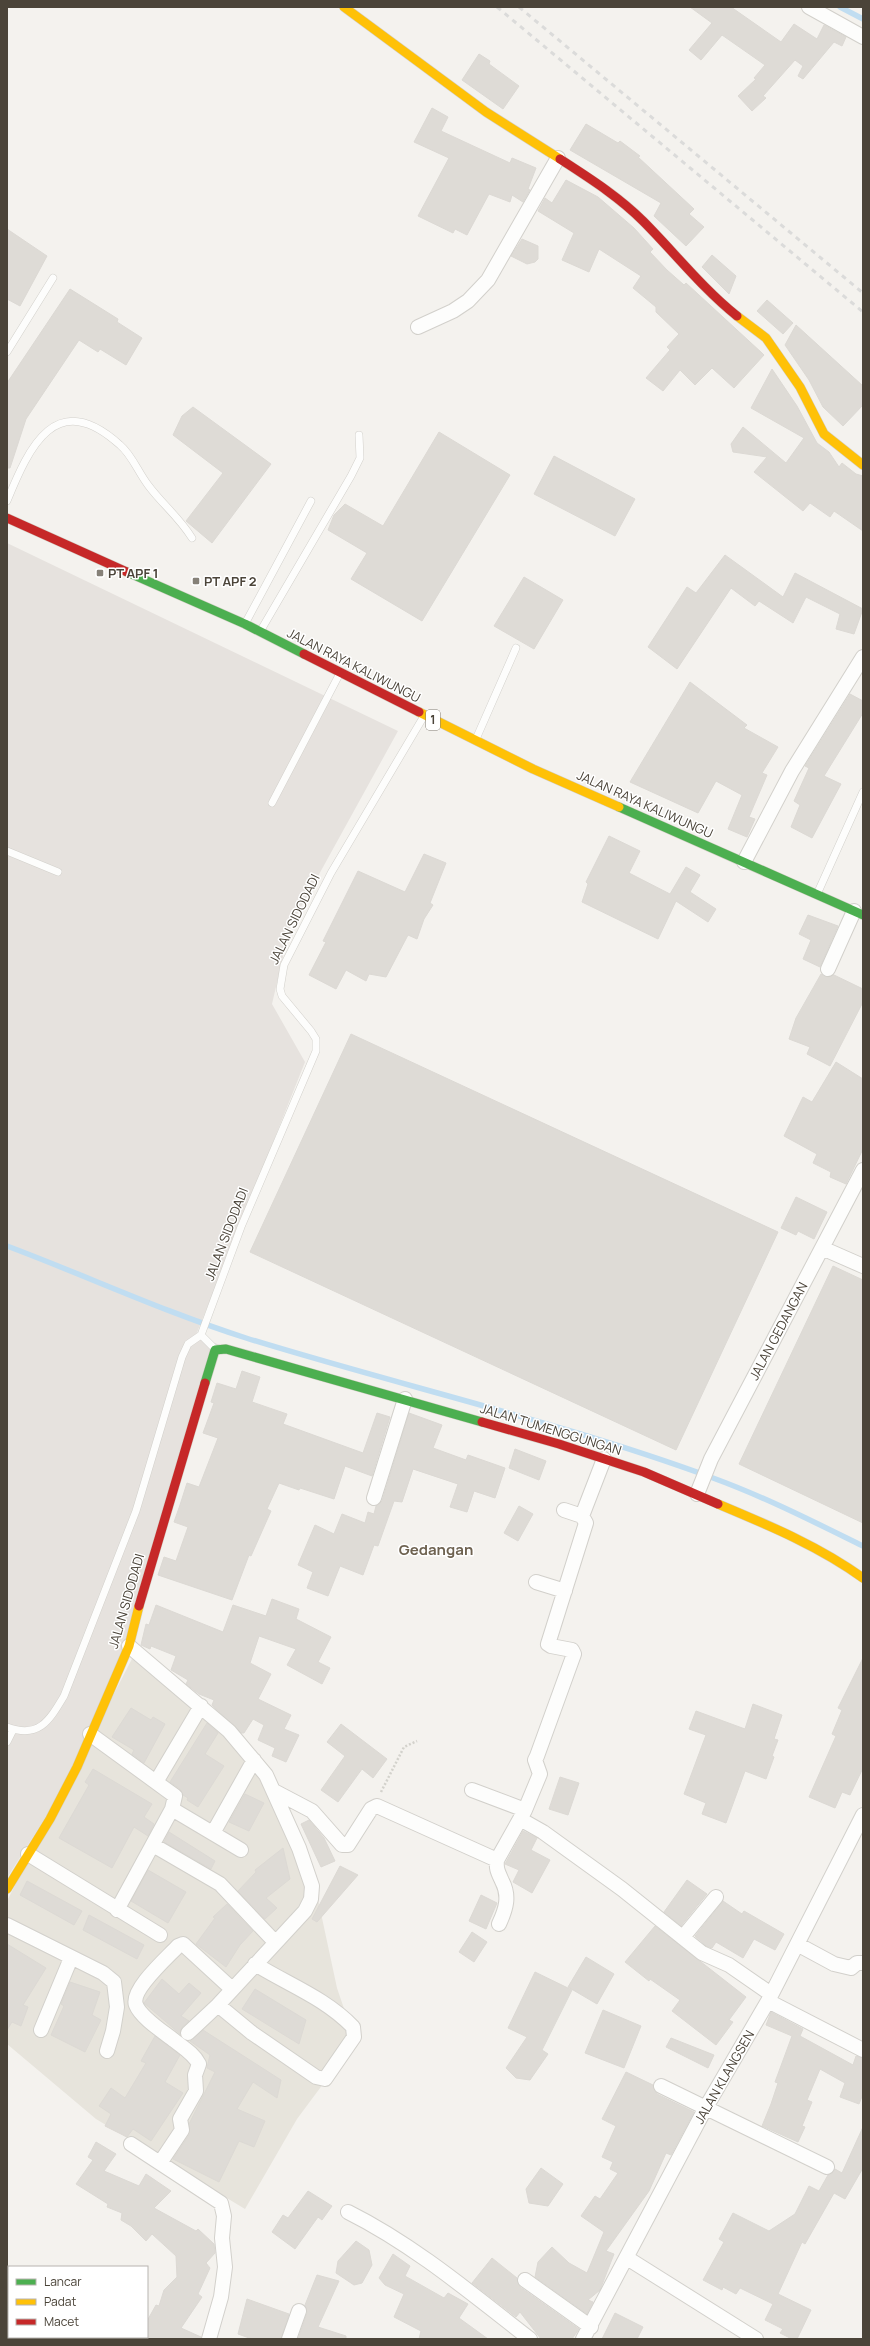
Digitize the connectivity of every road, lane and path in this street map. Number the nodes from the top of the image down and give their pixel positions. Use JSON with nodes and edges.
{"nodes":[{"id":1,"x":344,"y":7,"type":"edge"},
{"id":2,"x":809,"y":7,"type":"edge"},
{"id":3,"x":863,"y":37,"type":"edge"},
{"id":4,"x":558,"y":158,"type":"junction"},
{"id":5,"x":53,"y":278,"type":"dead end"},
{"id":6,"x":418,"y":327,"type":"dead end"},
{"id":7,"x":7,"y":352,"type":"edge"},
{"id":8,"x":359,"y":435,"type":"dead end"},
{"id":9,"x":863,"y":465,"type":"edge"},
{"id":10,"x":7,"y":501,"type":"edge"},
{"id":11,"x":312,"y":501,"type":"dead end"},
{"id":12,"x":7,"y":518,"type":"edge"},
{"id":13,"x":192,"y":538,"type":"dead end"},
{"id":14,"x":245,"y":624,"type":"junction"},
{"id":15,"x":260,"y":632,"type":"junction"},
{"id":16,"x":516,"y":648,"type":"dead end"},
{"id":17,"x":863,"y":657,"type":"edge"},
{"id":18,"x":340,"y":673,"type":"junction"},
{"id":19,"x":424,"y":716,"type":"junction"},
{"id":20,"x":475,"y":741,"type":"junction"},
{"id":21,"x":863,"y":792,"type":"edge"},
{"id":22,"x":272,"y":803,"type":"dead end"},
{"id":23,"x":7,"y":851,"type":"edge"},
{"id":24,"x":744,"y":862,"type":"junction"},
{"id":25,"x":58,"y":872,"type":"dead end"},
{"id":26,"x":817,"y":894,"type":"junction"},
{"id":27,"x":858,"y":913,"type":"edge"},
{"id":28,"x":828,"y":969,"type":"dead end"},
{"id":29,"x":863,"y":1170,"type":"edge"},
{"id":30,"x":822,"y":1248,"type":"junction"},
{"id":31,"x":863,"y":1266,"type":"edge"},
{"id":32,"x":202,"y":1332,"type":"junction"},
{"id":33,"x":215,"y":1350,"type":"junction"},
{"id":34,"x":405,"y":1399,"type":"junction"},
{"id":35,"x":604,"y":1459,"type":"junction"},
{"id":36,"x":699,"y":1490,"type":"junction"},
{"id":37,"x":374,"y":1498,"type":"dead end"},
{"id":38,"x":564,"y":1510,"type":"dead end"},
{"id":39,"x":582,"y":1516,"type":"junction"},
{"id":40,"x":863,"y":1578,"type":"edge"},
{"id":41,"x":536,"y":1582,"type":"dead end"},
{"id":42,"x":565,"y":1591,"type":"junction"},
{"id":43,"x":129,"y":1646,"type":"junction"},
{"id":44,"x":201,"y":1706,"type":"junction"},
{"id":45,"x":10,"y":1728,"type":"edge"},
{"id":46,"x":90,"y":1734,"type":"junction"},
{"id":47,"x":417,"y":1741,"type":"dead end"},
{"id":48,"x":7,"y":1742,"type":"edge"},
{"id":49,"x":254,"y":1760,"type":"junction"},
{"id":50,"x":156,"y":1782,"type":"junction"},
{"id":51,"x":472,"y":1790,"type":"dead end"},
{"id":52,"x":279,"y":1793,"type":"junction"},
{"id":53,"x":373,"y":1806,"type":"junction"},
{"id":54,"x":172,"y":1809,"type":"junction"},
{"id":55,"x":863,"y":1814,"type":"edge"},
{"id":56,"x":523,"y":1815,"type":"junction"},
{"id":57,"x":213,"y":1833,"type":"junction"},
{"id":58,"x":153,"y":1845,"type":"junction"},
{"id":59,"x":241,"y":1850,"type":"dead end"},
{"id":60,"x":28,"y":1854,"type":"junction"},
{"id":61,"x":497,"y":1860,"type":"junction"},
{"id":62,"x":7,"y":1889,"type":"edge"},
{"id":63,"x":716,"y":1897,"type":"dead end"},
{"id":64,"x":117,"y":1910,"type":"junction"},
{"id":65,"x":499,"y":1924,"type":"dead end"},
{"id":66,"x":8,"y":1928,"type":"edge"},
{"id":67,"x":160,"y":1935,"type":"dead end"},
{"id":68,"x":683,"y":1937,"type":"junction"},
{"id":69,"x":275,"y":1942,"type":"junction"},
{"id":70,"x":797,"y":1944,"type":"junction"},
{"id":71,"x":71,"y":1958,"type":"junction"},
{"id":72,"x":863,"y":1963,"type":"edge"},
{"id":73,"x":254,"y":1964,"type":"junction"},
{"id":74,"x":232,"y":1989,"type":"junction"},
{"id":75,"x":770,"y":1998,"type":"junction"},
{"id":76,"x":218,"y":2005,"type":"junction"},
{"id":77,"x":41,"y":2030,"type":"dead end"},
{"id":78,"x":188,"y":2033,"type":"dead end"},
{"id":79,"x":863,"y":2050,"type":"edge"},
{"id":80,"x":107,"y":2051,"type":"dead end"},
{"id":81,"x":661,"y":2086,"type":"dead end"},
{"id":82,"x":706,"y":2109,"type":"junction"},
{"id":83,"x":131,"y":2144,"type":"dead end"},
{"id":84,"x":160,"y":2163,"type":"junction"},
{"id":85,"x":827,"y":2167,"type":"dead end"},
{"id":86,"x":348,"y":2212,"type":"dead end"},
{"id":87,"x":627,"y":2258,"type":"junction"},
{"id":88,"x":525,"y":2280,"type":"dead end"},
{"id":89,"x":299,"y":2311,"type":"dead end"},
{"id":90,"x":591,"y":2327,"type":"junction"},
{"id":91,"x":209,"y":2339,"type":"edge"},
{"id":92,"x":289,"y":2339,"type":"edge"},
{"id":93,"x":530,"y":2339,"type":"edge"},
{"id":94,"x":583,"y":2339,"type":"edge"},
{"id":95,"x":756,"y":2339,"type":"edge"}],
"edges":[{"from":1,"to":4,"type":"street"},
{"from":2,"to":3,"type":"street"},
{"from":4,"to":6,"type":"street"},
{"from":4,"to":9,"type":"street"},
{"from":5,"to":7,"type":"lane"},
{"from":8,"to":15,"type":"lane"},
{"from":10,"to":13,"type":"lane"},
{"from":11,"to":14,"type":"lane"},
{"from":12,"to":14,"type":"street","name":"JALAN RAYA KALIWUNGU","number":"1"},
{"from":14,"to":15,"type":"street","name":"JALAN RAYA KALIWUNGU","number":"1"},
{"from":15,"to":18,"type":"street","name":"JALAN RAYA KALIWUNGU","number":"1"},
{"from":16,"to":20,"type":"lane"},
{"from":17,"to":24,"type":"street"},
{"from":18,"to":19,"type":"street","name":"JALAN RAYA KALIWUNGU","number":"1"},
{"from":18,"to":22,"type":"lane"},
{"from":19,"to":20,"type":"street","name":"JALAN RAYA KALIWUNGU","number":"1"},
{"from":19,"to":32,"type":"lane","name":"JALAN SIDODADI"},
{"from":20,"to":24,"type":"street","name":"JALAN RAYA KALIWUNGU","number":"1"},
{"from":21,"to":26,"type":"lane"},
{"from":23,"to":25,"type":"lane"},
{"from":24,"to":26,"type":"street","name":"JALAN RAYA KALIWUNGU","number":"1"},
{"from":26,"to":27,"type":"street","name":"JALAN RAYA KALIWUNGU","number":"1"},
{"from":27,"to":28,"type":"street"},
{"from":29,"to":30,"type":"street","name":"JALAN GEDANGAN"},
{"from":30,"to":31,"type":"street"},
{"from":30,"to":36,"type":"street","name":"JALAN GEDANGAN"},
{"from":32,"to":33,"type":"lane"},
{"from":32,"to":45,"type":"lane"},
{"from":33,"to":34,"type":"street","name":"JALAN TUMENGGUNGAN"},
{"from":33,"to":43,"type":"street","name":"JALAN SIDODADI"},
{"from":34,"to":35,"type":"street","name":"JALAN TUMENGGUNGAN"},
{"from":34,"to":37,"type":"street"},
{"from":35,"to":36,"type":"street","name":"JALAN TUMENGGUNGAN"},
{"from":35,"to":39,"type":"street"},
{"from":36,"to":40,"type":"street","name":"JALAN TUMENGGUNGAN"},
{"from":38,"to":39,"type":"street"},
{"from":39,"to":42,"type":"street"},
{"from":41,"to":42,"type":"street"},
{"from":42,"to":56,"type":"street"},
{"from":43,"to":44,"type":"street"},
{"from":43,"to":46,"type":"street","name":"JALAN SIDODADI"},
{"from":44,"to":49,"type":"street"},
{"from":44,"to":50,"type":"street"},
{"from":45,"to":48,"type":"lane"},
{"from":46,"to":50,"type":"street"},
{"from":46,"to":60,"type":"street","name":"JALAN SIDODADI"},
{"from":47,"to":53,"type":"path"},
{"from":49,"to":52,"type":"street"},
{"from":49,"to":57,"type":"street"},
{"from":50,"to":54,"type":"street"},
{"from":51,"to":56,"type":"street"},
{"from":52,"to":53,"type":"street"},
{"from":52,"to":69,"type":"street"},
{"from":53,"to":61,"type":"street"},
{"from":54,"to":57,"type":"street"},
{"from":54,"to":58,"type":"street"},
{"from":55,"to":70,"type":"street","name":"JALAN KLANGSEN"},
{"from":56,"to":61,"type":"street"},
{"from":56,"to":68,"type":"street"},
{"from":57,"to":59,"type":"street"},
{"from":58,"to":64,"type":"street"},
{"from":58,"to":69,"type":"street"},
{"from":60,"to":62,"type":"street","name":"JALAN SIDODADI"},
{"from":60,"to":64,"type":"street"},
{"from":61,"to":65,"type":"street"},
{"from":63,"to":68,"type":"street"},
{"from":64,"to":67,"type":"street"},
{"from":66,"to":71,"type":"street"},
{"from":68,"to":75,"type":"street"},
{"from":69,"to":73,"type":"street"},
{"from":70,"to":72,"type":"street"},
{"from":70,"to":75,"type":"street","name":"JALAN KLANGSEN"},
{"from":71,"to":77,"type":"street"},
{"from":71,"to":80,"type":"street"},
{"from":73,"to":74,"type":"street"},
{"from":73,"to":76,"type":"street"},
{"from":74,"to":76,"type":"street"},
{"from":74,"to":84,"type":"street"},
{"from":75,"to":79,"type":"street"},
{"from":75,"to":82,"type":"street","name":"JALAN KLANGSEN"},
{"from":76,"to":78,"type":"street"},
{"from":81,"to":82,"type":"street"},
{"from":82,"to":85,"type":"street"},
{"from":82,"to":87,"type":"street","name":"JALAN KLANGSEN"},
{"from":83,"to":84,"type":"street"},
{"from":84,"to":91,"type":"street"},
{"from":86,"to":93,"type":"street"},
{"from":87,"to":90,"type":"street","name":"JALAN KLANGSEN"},
{"from":87,"to":95,"type":"street"},
{"from":88,"to":90,"type":"street"},
{"from":89,"to":92,"type":"street"},
{"from":90,"to":94,"type":"street","name":"JALAN KLANGSEN"}]}
